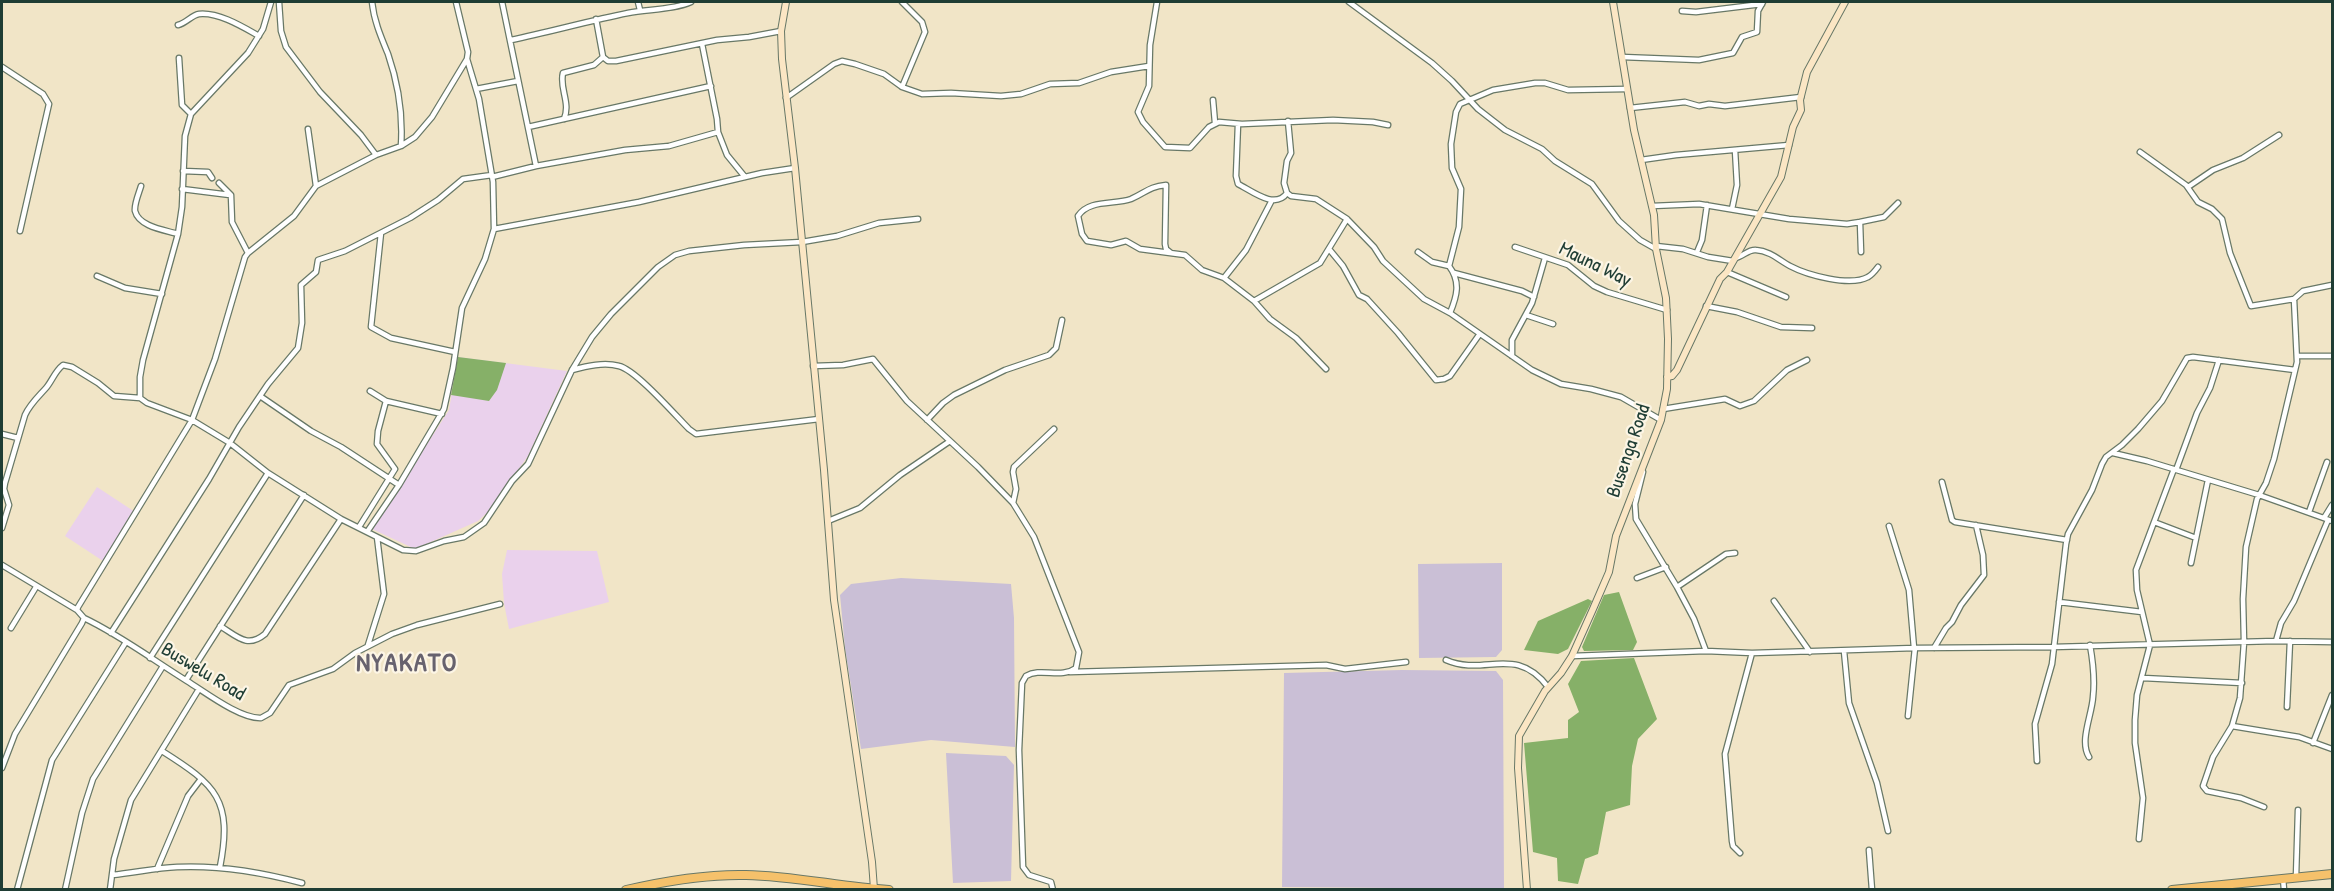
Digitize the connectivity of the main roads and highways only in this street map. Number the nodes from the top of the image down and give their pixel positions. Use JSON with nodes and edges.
{"nodes":[{"id":1,"x":2332,"y":874,"type":"edge"},
{"id":2,"x":874,"y":889,"type":"edge"},
{"id":3,"x":2179,"y":889,"type":"edge"},
{"id":4,"x":626,"y":890,"type":"edge"},
{"id":5,"x":889,"y":890,"type":"edge"},
{"id":6,"x":2172,"y":890,"type":"edge"}],
"edges":[{"from":1,"to":3,"type":"highway"},
{"from":2,"to":4,"type":"highway"},
{"from":2,"to":5,"type":"highway"},
{"from":3,"to":6,"type":"highway"}]}
